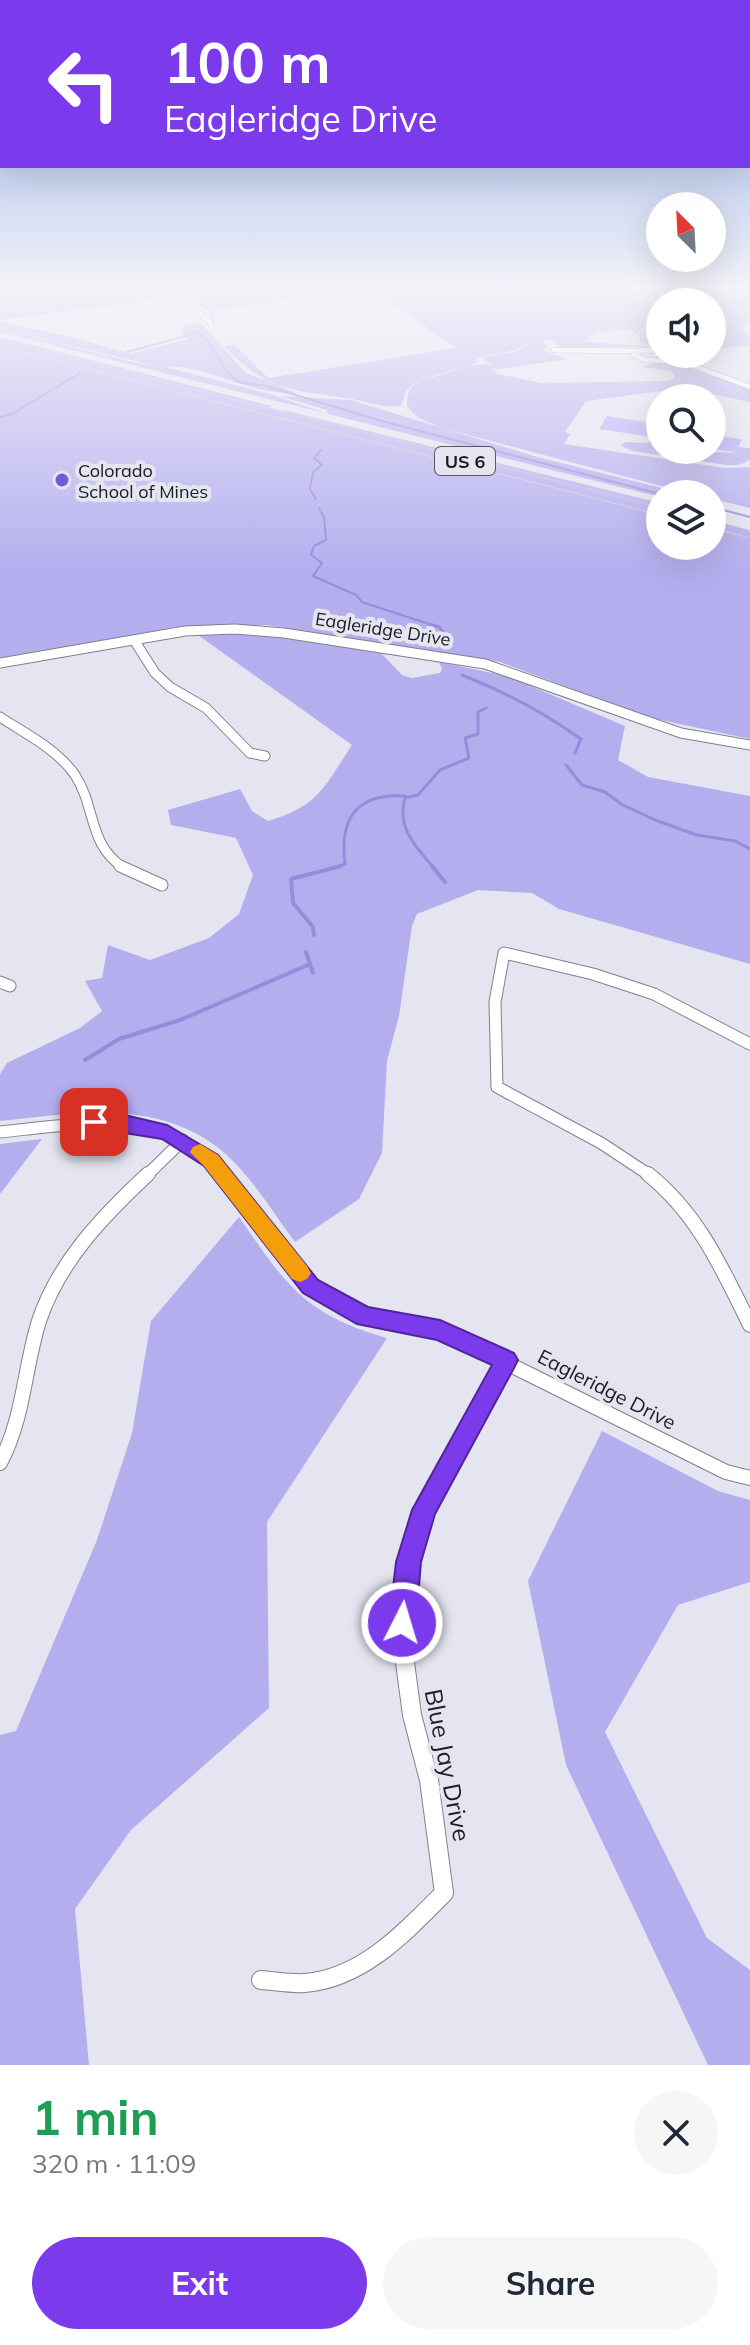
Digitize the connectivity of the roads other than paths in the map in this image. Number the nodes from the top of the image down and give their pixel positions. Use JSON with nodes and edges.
{"nodes":[{"id":1,"x":160,"y":381,"type":"edge"},
{"id":2,"x":172,"y":381,"type":"edge"},
{"id":3,"x":276,"y":409,"type":"junction"},
{"id":4,"x":646,"y":498,"type":"edge"},
{"id":5,"x":646,"y":507,"type":"edge"},
{"id":6,"x":726,"y":518,"type":"edge"},
{"id":7,"x":750,"y":524,"type":"edge"},
{"id":8,"x":726,"y":528,"type":"edge"},
{"id":9,"x":750,"y":534,"type":"edge"},
{"id":10,"x":134,"y":640,"type":"junction"},
{"id":11,"x":0,"y":663,"type":"edge"},
{"id":12,"x":0,"y":717,"type":"edge"},
{"id":13,"x":750,"y":745,"type":"edge"},
{"id":14,"x":265,"y":756,"type":"dead end"},
{"id":15,"x":162,"y":885,"type":"dead end"},
{"id":16,"x":750,"y":1044,"type":"edge"},
{"id":17,"x":0,"y":1132,"type":"edge"},
{"id":18,"x":183,"y":1140,"type":"junction"},
{"id":19,"x":750,"y":1325,"type":"edge"},
{"id":20,"x":506,"y":1360,"type":"junction"},
{"id":21,"x":0,"y":1463,"type":"edge"},
{"id":22,"x":750,"y":1478,"type":"edge"},
{"id":23,"x":261,"y":1980,"type":"dead end"}],
"edges":[{"from":1,"to":3,"type":"highway","number":"US 6"},
{"from":2,"to":3,"type":"highway","number":"US 6"},
{"from":3,"to":4,"type":"highway","number":"US 6"},
{"from":3,"to":5,"type":"highway","number":"US 6"},
{"from":6,"to":7,"type":"highway"},
{"from":8,"to":9,"type":"highway"},
{"from":10,"to":11,"type":"street","name":"Eagleridge Drive"},
{"from":10,"to":13,"type":"street","name":"Eagleridge Drive"},
{"from":10,"to":14,"type":"street"},
{"from":12,"to":15,"type":"street"},
{"from":16,"to":19,"type":"street"},
{"from":17,"to":18,"type":"street","name":"Eagleridge Drive"},
{"from":18,"to":20,"type":"street","name":"Eagleridge Drive"},
{"from":18,"to":21,"type":"street"},
{"from":20,"to":22,"type":"street","name":"Eagleridge Drive"},
{"from":20,"to":23,"type":"street","name":"Blue Jay Drive"}]}
